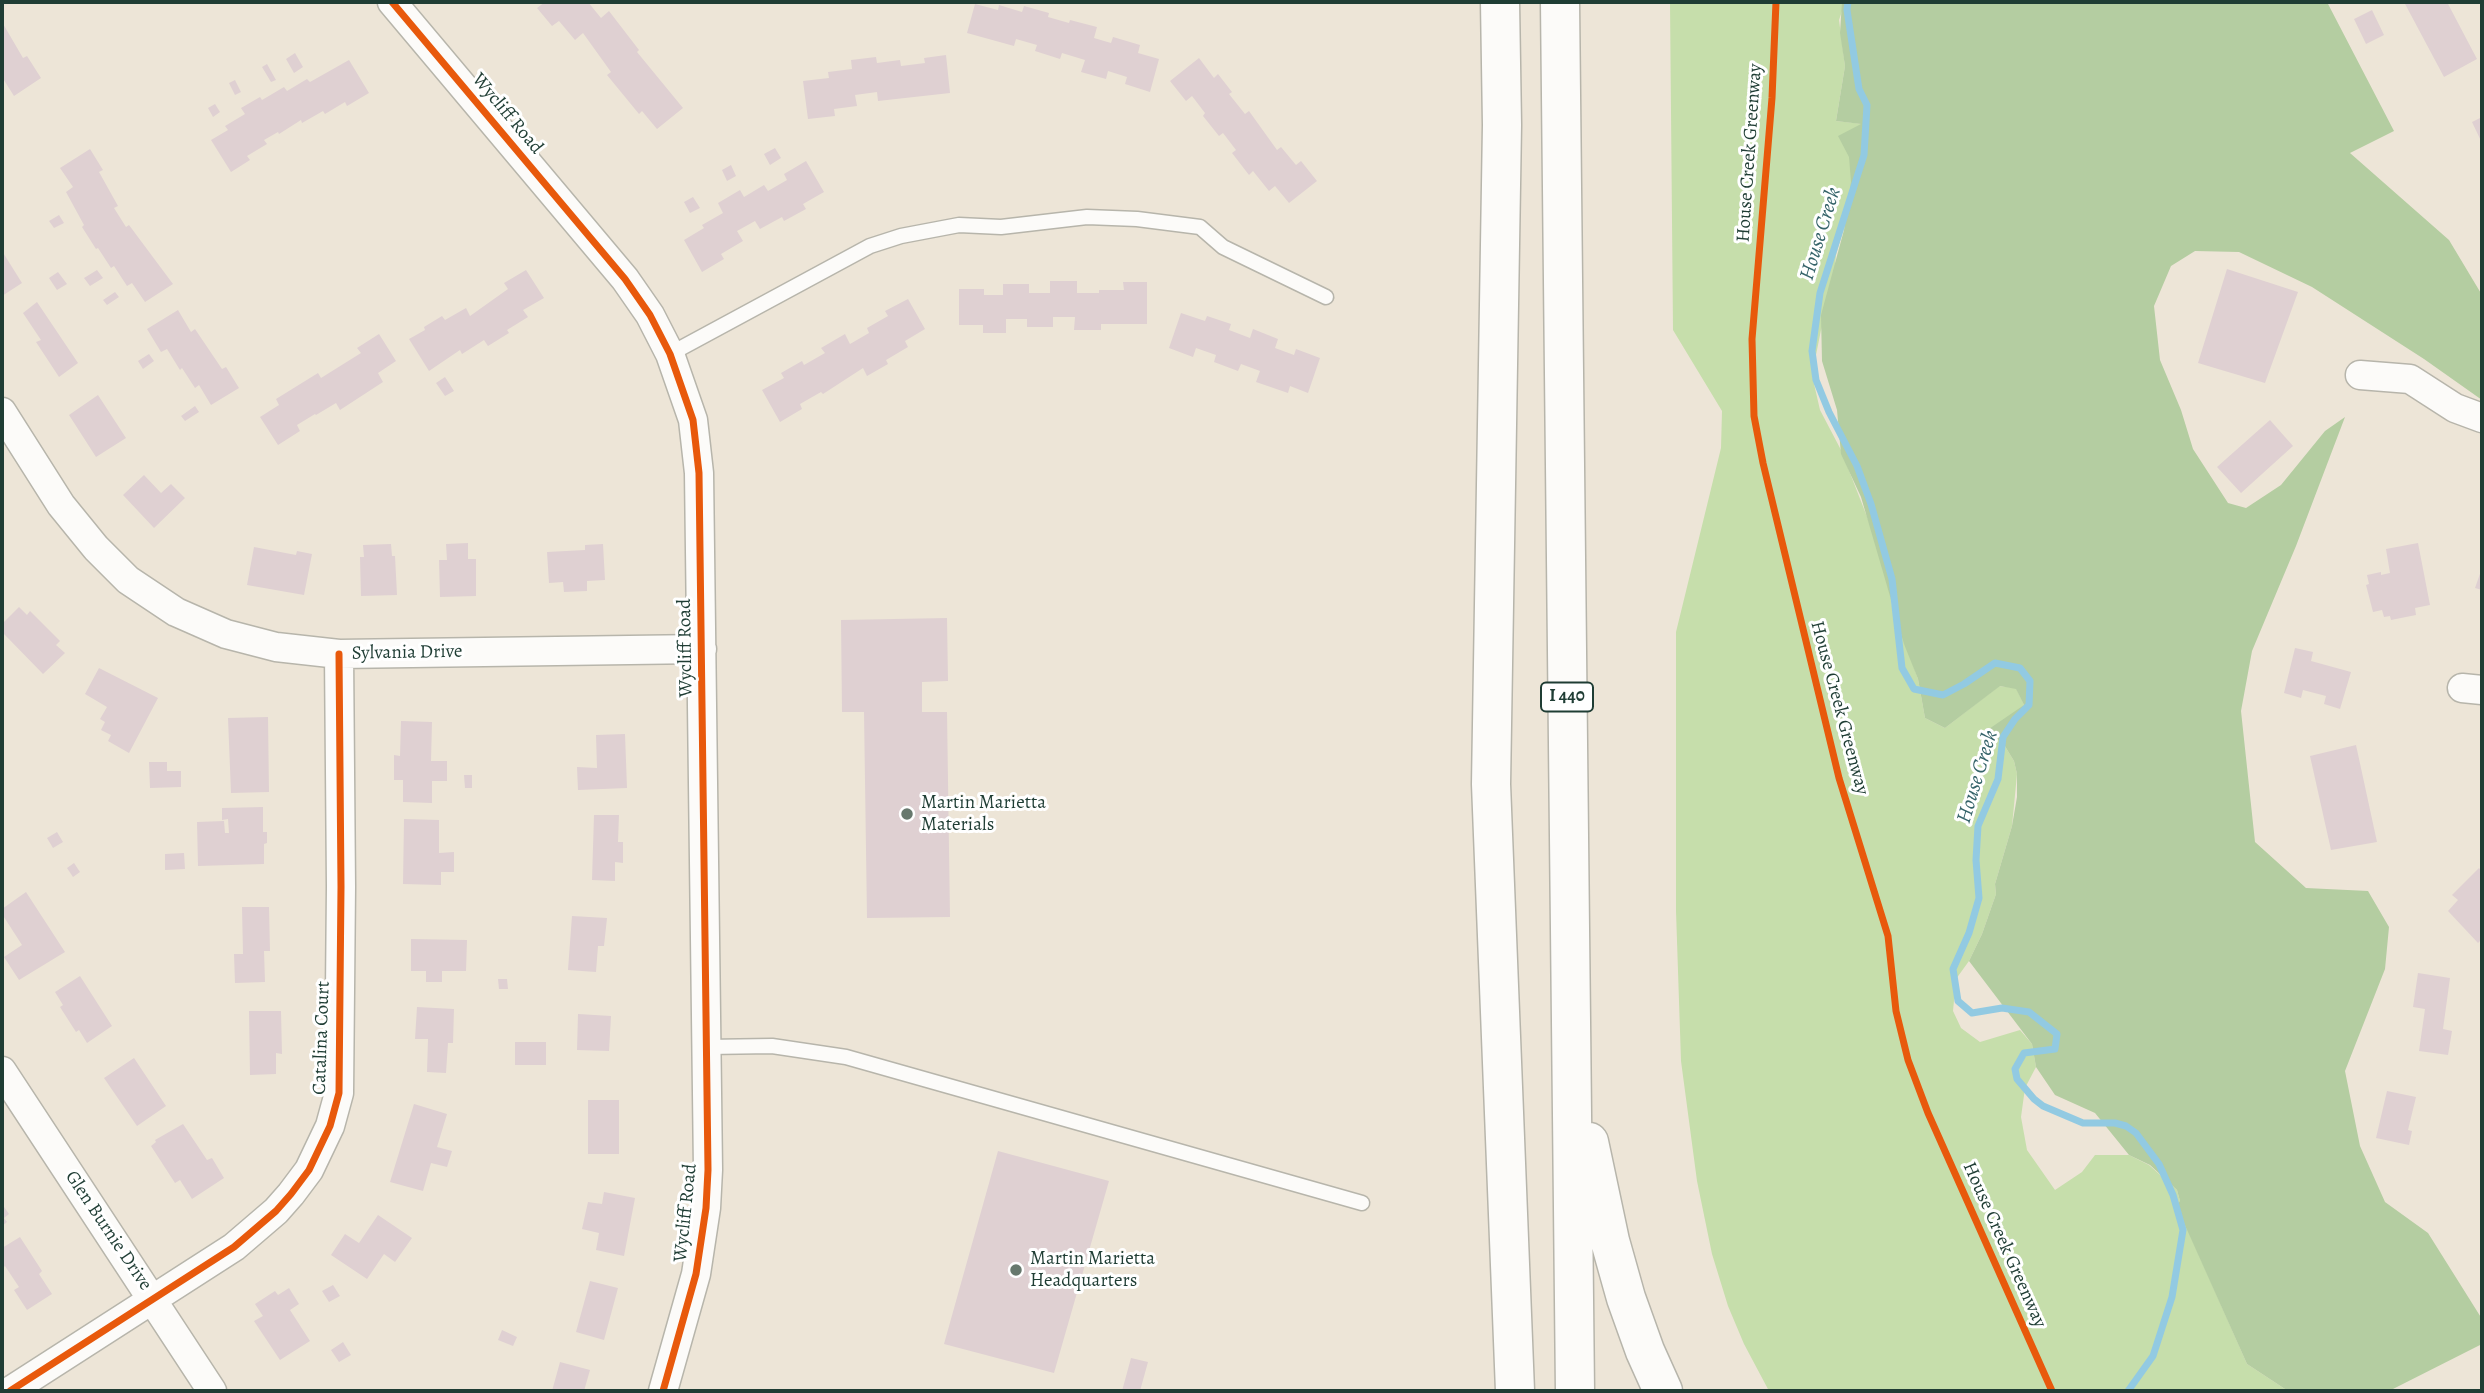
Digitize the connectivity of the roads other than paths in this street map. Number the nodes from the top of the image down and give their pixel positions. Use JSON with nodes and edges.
{"nodes":[{"id":1,"x":392,"y":2,"type":"edge"},
{"id":2,"x":1500,"y":2,"type":"edge"},
{"id":3,"x":1560,"y":2,"type":"edge"},
{"id":4,"x":1326,"y":297,"type":"dead end"},
{"id":5,"x":670,"y":354,"type":"junction"},
{"id":6,"x":2360,"y":375,"type":"dead end"},
{"id":7,"x":2,"y":412,"type":"edge"},
{"id":8,"x":2482,"y":418,"type":"edge"},
{"id":9,"x":702,"y":649,"type":"junction"},
{"id":10,"x":339,"y":654,"type":"junction"},
{"id":11,"x":707,"y":1047,"type":"junction"},
{"id":12,"x":1571,"y":1051,"type":"junction"},
{"id":13,"x":2,"y":1071,"type":"edge"},
{"id":14,"x":1362,"y":1203,"type":"dead end"},
{"id":15,"x":153,"y":1299,"type":"junction"},
{"id":16,"x":10,"y":1391,"type":"edge"},
{"id":17,"x":212,"y":1391,"type":"edge"},
{"id":18,"x":663,"y":1391,"type":"edge"},
{"id":19,"x":1515,"y":1391,"type":"edge"},
{"id":20,"x":1575,"y":1391,"type":"edge"},
{"id":21,"x":1662,"y":1391,"type":"edge"}],
"edges":[{"from":1,"to":5,"type":"street","name":"Wycliff Road"},
{"from":2,"to":19,"type":"highway"},
{"from":3,"to":12,"type":"highway","number":"I 440"},
{"from":4,"to":5,"type":"lane"},
{"from":5,"to":9,"type":"street","name":"Wycliff Road"},
{"from":6,"to":8,"type":"street"},
{"from":7,"to":10,"type":"street","name":"Sylvania Drive"},
{"from":9,"to":10,"type":"street","name":"Sylvania Drive"},
{"from":9,"to":11,"type":"street","name":"Wycliff Road"},
{"from":10,"to":15,"type":"street","name":"Catalina Court"},
{"from":11,"to":14,"type":"lane"},
{"from":11,"to":18,"type":"street","name":"Wycliff Road"},
{"from":12,"to":20,"type":"highway","number":"I 440"},
{"from":12,"to":21,"type":"highway"},
{"from":13,"to":15,"type":"street","name":"Glen Burnie Drive"},
{"from":15,"to":16,"type":"street","name":"Catalina Court"},
{"from":15,"to":17,"type":"street","name":"Glen Burnie Drive"}]}
